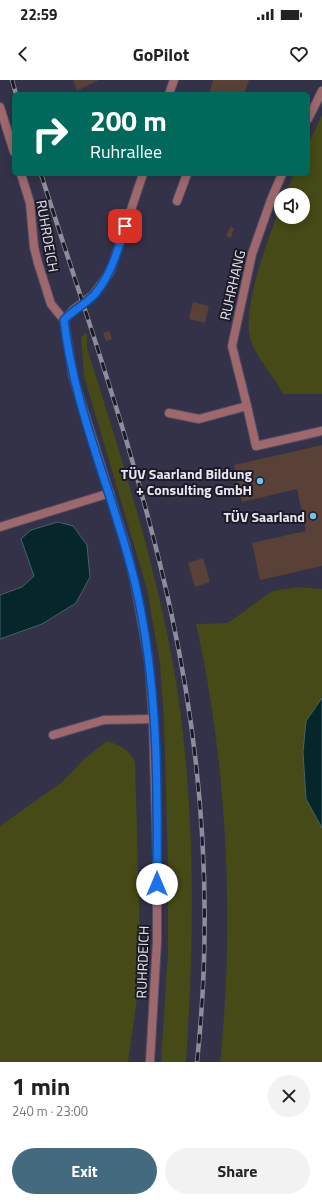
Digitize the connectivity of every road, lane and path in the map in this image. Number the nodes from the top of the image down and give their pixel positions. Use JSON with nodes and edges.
{"nodes":[{"id":1,"x":174,"y":80,"type":"edge"},
{"id":2,"x":322,"y":91,"type":"edge"},
{"id":3,"x":170,"y":92,"type":"edge"},
{"id":4,"x":0,"y":107,"type":"edge"},
{"id":5,"x":310,"y":115,"type":"edge"},
{"id":6,"x":12,"y":146,"type":"edge"},
{"id":7,"x":22,"y":176,"type":"edge"},
{"id":8,"x":142,"y":176,"type":"edge"},
{"id":9,"x":186,"y":176,"type":"edge"},
{"id":10,"x":281,"y":176,"type":"edge"},
{"id":11,"x":177,"y":201,"type":"dead end"},
{"id":12,"x":64,"y":320,"type":"junction"},
{"id":13,"x":247,"y":406,"type":"junction"},
{"id":14,"x":169,"y":413,"type":"dead end"},
{"id":15,"x":322,"y":431,"type":"edge"},
{"id":16,"x":110,"y":493,"type":"junction"},
{"id":17,"x":0,"y":527,"type":"edge"},
{"id":18,"x":153,"y":719,"type":"junction"},
{"id":19,"x":53,"y":735,"type":"dead end"},
{"id":20,"x":150,"y":1062,"type":"edge"}],
"edges":[{"from":1,"to":3,"type":"street"},
{"from":2,"to":5,"type":"street"},
{"from":4,"to":6,"type":"street"},
{"from":7,"to":12,"type":"street","name":"RUHRDEICH"},
{"from":8,"to":12,"type":"street"},
{"from":9,"to":11,"type":"street"},
{"from":10,"to":13,"type":"street","name":"RUHRHANG"},
{"from":12,"to":16,"type":"street","name":"RUHRDEICH"},
{"from":13,"to":14,"type":"street"},
{"from":13,"to":15,"type":"street","name":"RUHRHANG"},
{"from":16,"to":17,"type":"street"},
{"from":16,"to":18,"type":"street","name":"RUHRDEICH"},
{"from":18,"to":19,"type":"street"},
{"from":18,"to":20,"type":"street","name":"RUHRDEICH"}]}
